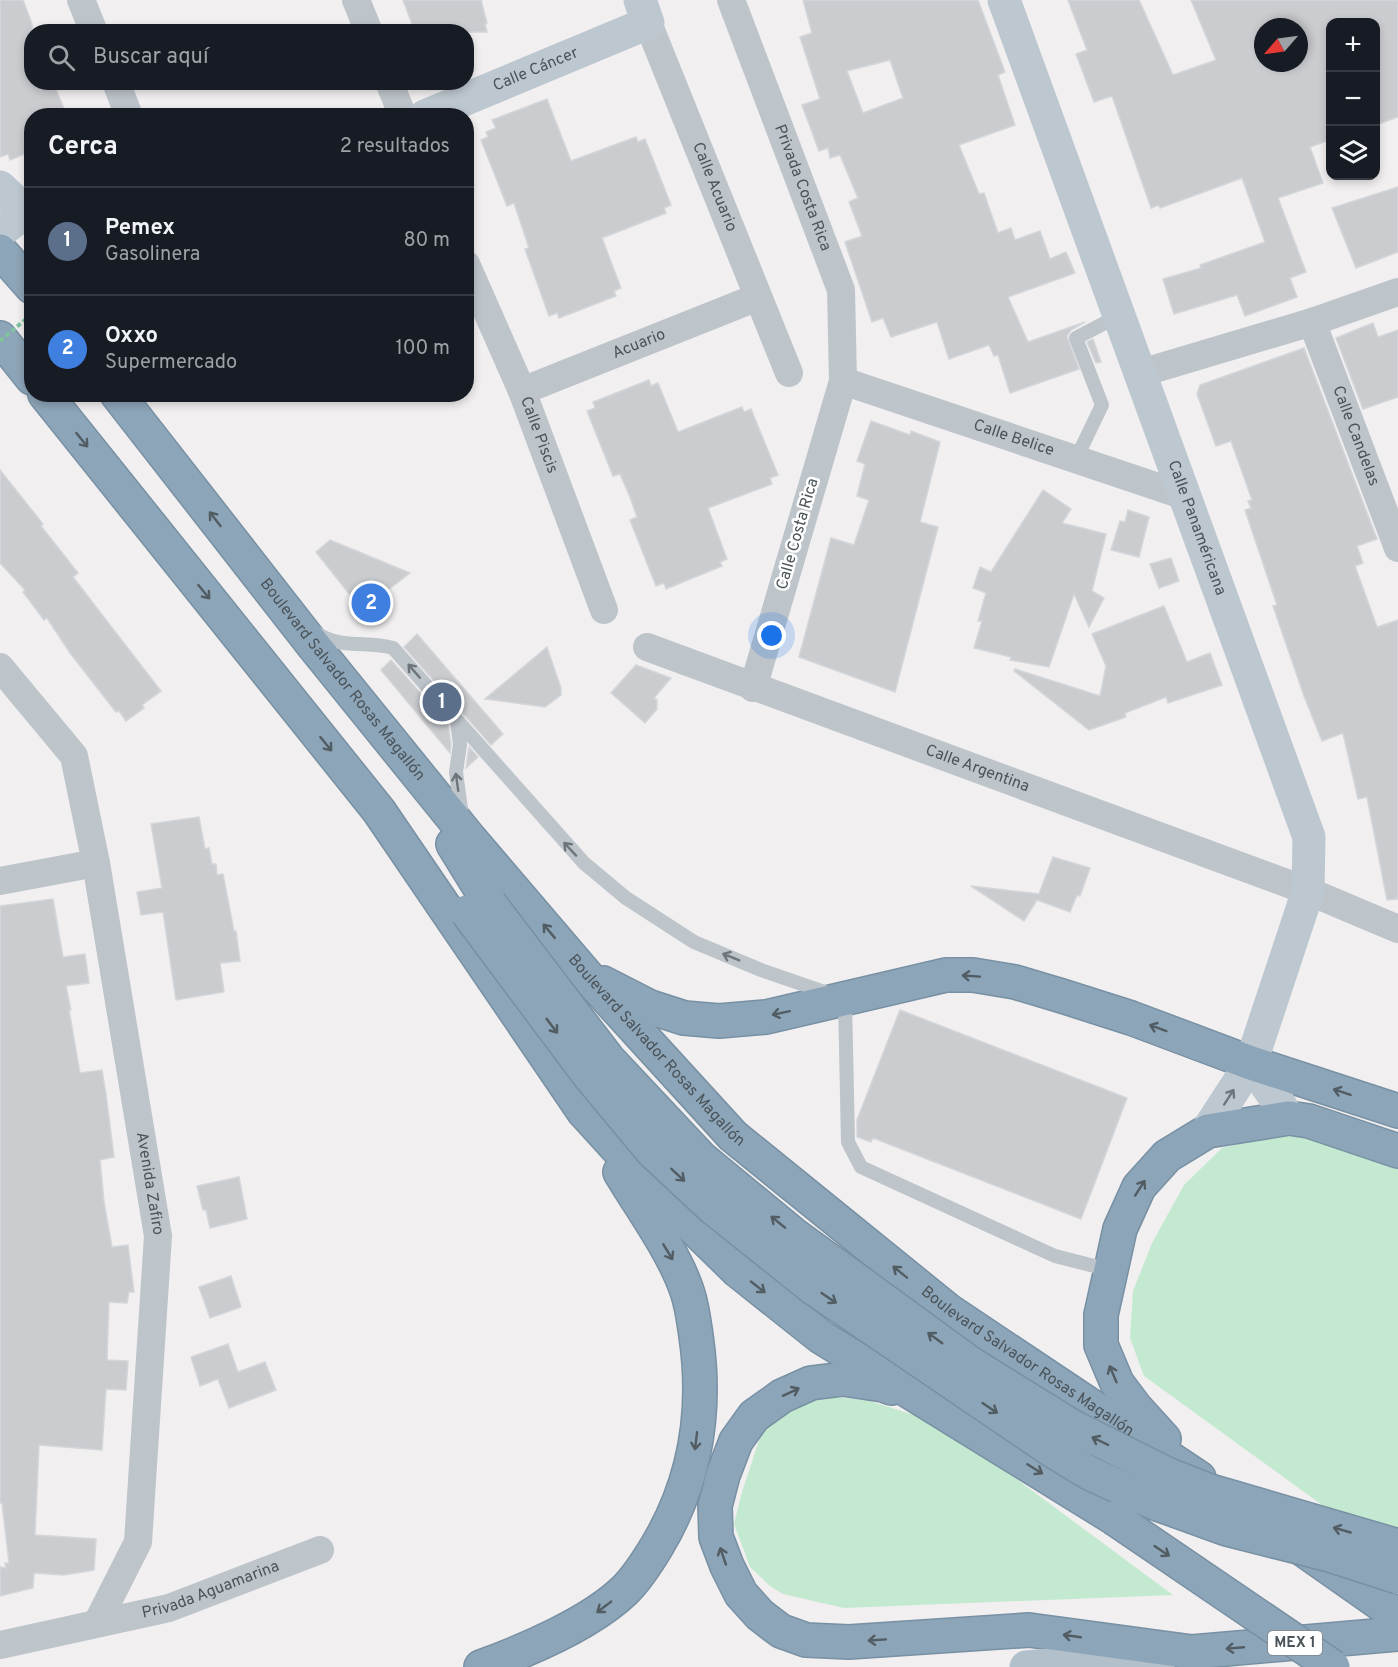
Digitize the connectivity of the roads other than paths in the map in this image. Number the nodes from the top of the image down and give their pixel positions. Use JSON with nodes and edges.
{"nodes":[{"id":1,"x":81,"y":0,"type":"edge"},
{"id":2,"x":356,"y":0,"type":"edge"},
{"id":3,"x":731,"y":0,"type":"edge"},
{"id":4,"x":1004,"y":0,"type":"edge"},
{"id":5,"x":644,"y":11,"type":"edge"},
{"id":6,"x":91,"y":24,"type":"edge"},
{"id":7,"x":366,"y":24,"type":"edge"},
{"id":8,"x":119,"y":90,"type":"edge"},
{"id":9,"x":392,"y":90,"type":"edge"},
{"id":10,"x":126,"y":108,"type":"edge"},
{"id":11,"x":400,"y":108,"type":"edge"},
{"id":12,"x":442,"y":108,"type":"edge"},
{"id":13,"x":0,"y":187,"type":"edge"},
{"id":14,"x":24,"y":206,"type":"edge"},
{"id":15,"x":24,"y":212,"type":"edge"},
{"id":16,"x":0,"y":232,"type":"edge"},
{"id":17,"x":0,"y":251,"type":"edge"},
{"id":18,"x":24,"y":278,"type":"edge"},
{"id":19,"x":474,"y":282,"type":"edge"},
{"id":20,"x":1398,"y":292,"type":"edge"},
{"id":21,"x":758,"y":297,"type":"junction"},
{"id":22,"x":1120,"y":315,"type":"junction"},
{"id":23,"x":1312,"y":322,"type":"junction"},
{"id":24,"x":0,"y":339,"type":"edge"},
{"id":25,"x":24,"y":368,"type":"edge"},
{"id":26,"x":1141,"y":373,"type":"junction"},
{"id":27,"x":789,"y":374,"type":"dead end"},
{"id":28,"x":843,"y":381,"type":"junction"},
{"id":29,"x":522,"y":391,"type":"junction"},
{"id":30,"x":51,"y":402,"type":"edge"},
{"id":31,"x":123,"y":402,"type":"edge"},
{"id":32,"x":1076,"y":459,"type":"junction"},
{"id":33,"x":1185,"y":496,"type":"junction"},
{"id":34,"x":1398,"y":548,"type":"edge"},
{"id":35,"x":604,"y":610,"type":"dead end"},
{"id":36,"x":291,"y":617,"type":"junction"},
{"id":37,"x":647,"y":647,"type":"dead end"},
{"id":38,"x":0,"y":667,"type":"edge"},
{"id":39,"x":753,"y":688,"type":"junction"},
{"id":40,"x":457,"y":721,"type":"junction"},
{"id":41,"x":416,"y":771,"type":"junction"},
{"id":42,"x":380,"y":812,"type":"junction"},
{"id":43,"x":470,"y":838,"type":"junction"},
{"id":44,"x":96,"y":863,"type":"junction"},
{"id":45,"x":0,"y":881,"type":"edge"},
{"id":46,"x":1308,"y":891,"type":"junction"},
{"id":47,"x":479,"y":908,"type":"junction"},
{"id":48,"x":1398,"y":928,"type":"edge"},
{"id":49,"x":587,"y":976,"type":"junction"},
{"id":50,"x":845,"y":999,"type":"junction"},
{"id":51,"x":1251,"y":1063,"type":"junction"},
{"id":52,"x":1398,"y":1111,"type":"edge"},
{"id":53,"x":584,"y":1112,"type":"junction"},
{"id":54,"x":1289,"y":1118,"type":"junction"},
{"id":55,"x":1207,"y":1131,"type":"junction"},
{"id":56,"x":1398,"y":1151,"type":"edge"},
{"id":57,"x":1110,"y":1270,"type":"junction"},
{"id":58,"x":949,"y":1416,"type":"junction"},
{"id":59,"x":1241,"y":1505,"type":"junction"},
{"id":60,"x":1398,"y":1546,"type":"edge"},
{"id":61,"x":320,"y":1550,"type":"dead end"},
{"id":62,"x":1398,"y":1577,"type":"edge"},
{"id":63,"x":1398,"y":1616,"type":"edge"},
{"id":64,"x":97,"y":1623,"type":"junction"},
{"id":65,"x":1398,"y":1634,"type":"edge"},
{"id":66,"x":0,"y":1645,"type":"edge"},
{"id":67,"x":1192,"y":1652,"type":"junction"},
{"id":68,"x":480,"y":1667,"type":"edge"},
{"id":69,"x":1026,"y":1667,"type":"edge"},
{"id":70,"x":1333,"y":1667,"type":"edge"}],
"edges":[{"from":1,"to":6,"type":"street"},
{"from":2,"to":7,"type":"street"},
{"from":3,"to":28,"type":"street","name":"Privada Costa Rica"},
{"from":4,"to":22,"type":"main road","name":"Calle Panaméricana"},
{"from":5,"to":12,"type":"main road","name":"Calle Cáncer"},
{"from":5,"to":21,"type":"street","name":"Calle Acuario"},
{"from":8,"to":10,"type":"street"},
{"from":9,"to":11,"type":"street"},
{"from":13,"to":14,"type":"main road"},
{"from":15,"to":16,"type":"main road"},
{"from":17,"to":18,"type":"highway"},
{"from":19,"to":29,"type":"street","name":"Calle Piscis"},
{"from":20,"to":23,"type":"street"},
{"from":21,"to":27,"type":"street","name":"Calle Acuario"},
{"from":21,"to":29,"type":"street","name":"Acuario"},
{"from":22,"to":26,"type":"main road","name":"Calle Panaméricana"},
{"from":22,"to":32,"type":"lane"},
{"from":23,"to":26,"type":"street"},
{"from":23,"to":34,"type":"street","name":"Calle Candelas"},
{"from":24,"to":25,"type":"highway"},
{"from":26,"to":33,"type":"main road","name":"Calle Panaméricana"},
{"from":28,"to":32,"type":"street","name":"Calle Belice"},
{"from":28,"to":39,"type":"street","name":"Calle Costa Rica"},
{"from":29,"to":35,"type":"street","name":"Calle Piscis"},
{"from":30,"to":42,"type":"highway","one_way":true},
{"from":36,"to":31,"type":"highway","name":"Boulevard Salvador Rosas Magallón","one_way":true},
{"from":32,"to":33,"type":"street","name":"Calle Belice"},
{"from":33,"to":46,"type":"main road","name":"Calle Panaméricana"},
{"from":40,"to":36,"type":"lane","one_way":true},
{"from":36,"to":41,"type":"highway","name":"Boulevard Salvador Rosas Magallón"},
{"from":37,"to":39,"type":"street","name":"Calle Argentina"},
{"from":38,"to":44,"type":"street","name":"Avenida Zafiro"},
{"from":39,"to":46,"type":"street","name":"Calle Argentina"},
{"from":43,"to":40,"type":"lane","one_way":true},
{"from":50,"to":40,"type":"lane","one_way":true},
{"from":41,"to":43,"type":"highway","name":"Boulevard Salvador Rosas Magallón"},
{"from":41,"to":47,"type":"highway"},
{"from":42,"to":47,"type":"highway"},
{"from":42,"to":53,"type":"highway"},
{"from":49,"to":43,"type":"highway","name":"Boulevard Salvador Rosas Magallón","one_way":true},
{"from":44,"to":45,"type":"street"},
{"from":44,"to":64,"type":"street","name":"Avenida Zafiro"},
{"from":46,"to":48,"type":"street","name":"Calle Argentina"},
{"from":46,"to":51,"type":"main road","name":"Calle Panaméricana"},
{"from":60,"to":47,"type":"highway","one_way":true,"bridge":true},
{"from":47,"to":62,"type":"highway","one_way":true,"bridge":true},
{"from":50,"to":49,"type":"highway","one_way":true},
{"from":59,"to":49,"type":"highway","name":"Boulevard Salvador Rosas Magallón","one_way":true},
{"from":51,"to":50,"type":"highway","one_way":true},
{"from":50,"to":57,"type":"lane"},
{"from":52,"to":51,"type":"highway","one_way":true},
{"from":51,"to":54,"type":"main road"},
{"from":55,"to":51,"type":"main road","name":"Calle Panaméricana","one_way":true},
{"from":53,"to":58,"type":"highway","one_way":true},
{"from":53,"to":68,"type":"highway","one_way":true},
{"from":54,"to":55,"type":"highway"},
{"from":54,"to":56,"type":"highway"},
{"from":57,"to":55,"type":"highway","one_way":true},
{"from":59,"to":57,"type":"highway","one_way":true},
{"from":67,"to":58,"type":"highway","one_way":true},
{"from":58,"to":70,"type":"highway","one_way":true,"bridge":true},
{"from":59,"to":63,"type":"highway","name":"Boulevard Salvador Rosas Magallón"},
{"from":61,"to":64,"type":"street","name":"Privada Aguamarina"},
{"from":64,"to":66,"type":"street"},
{"from":65,"to":67,"type":"highway","number":"MEX 1","one_way":true},
{"from":67,"to":69,"type":"main road","number":"MEX 1"}]}
